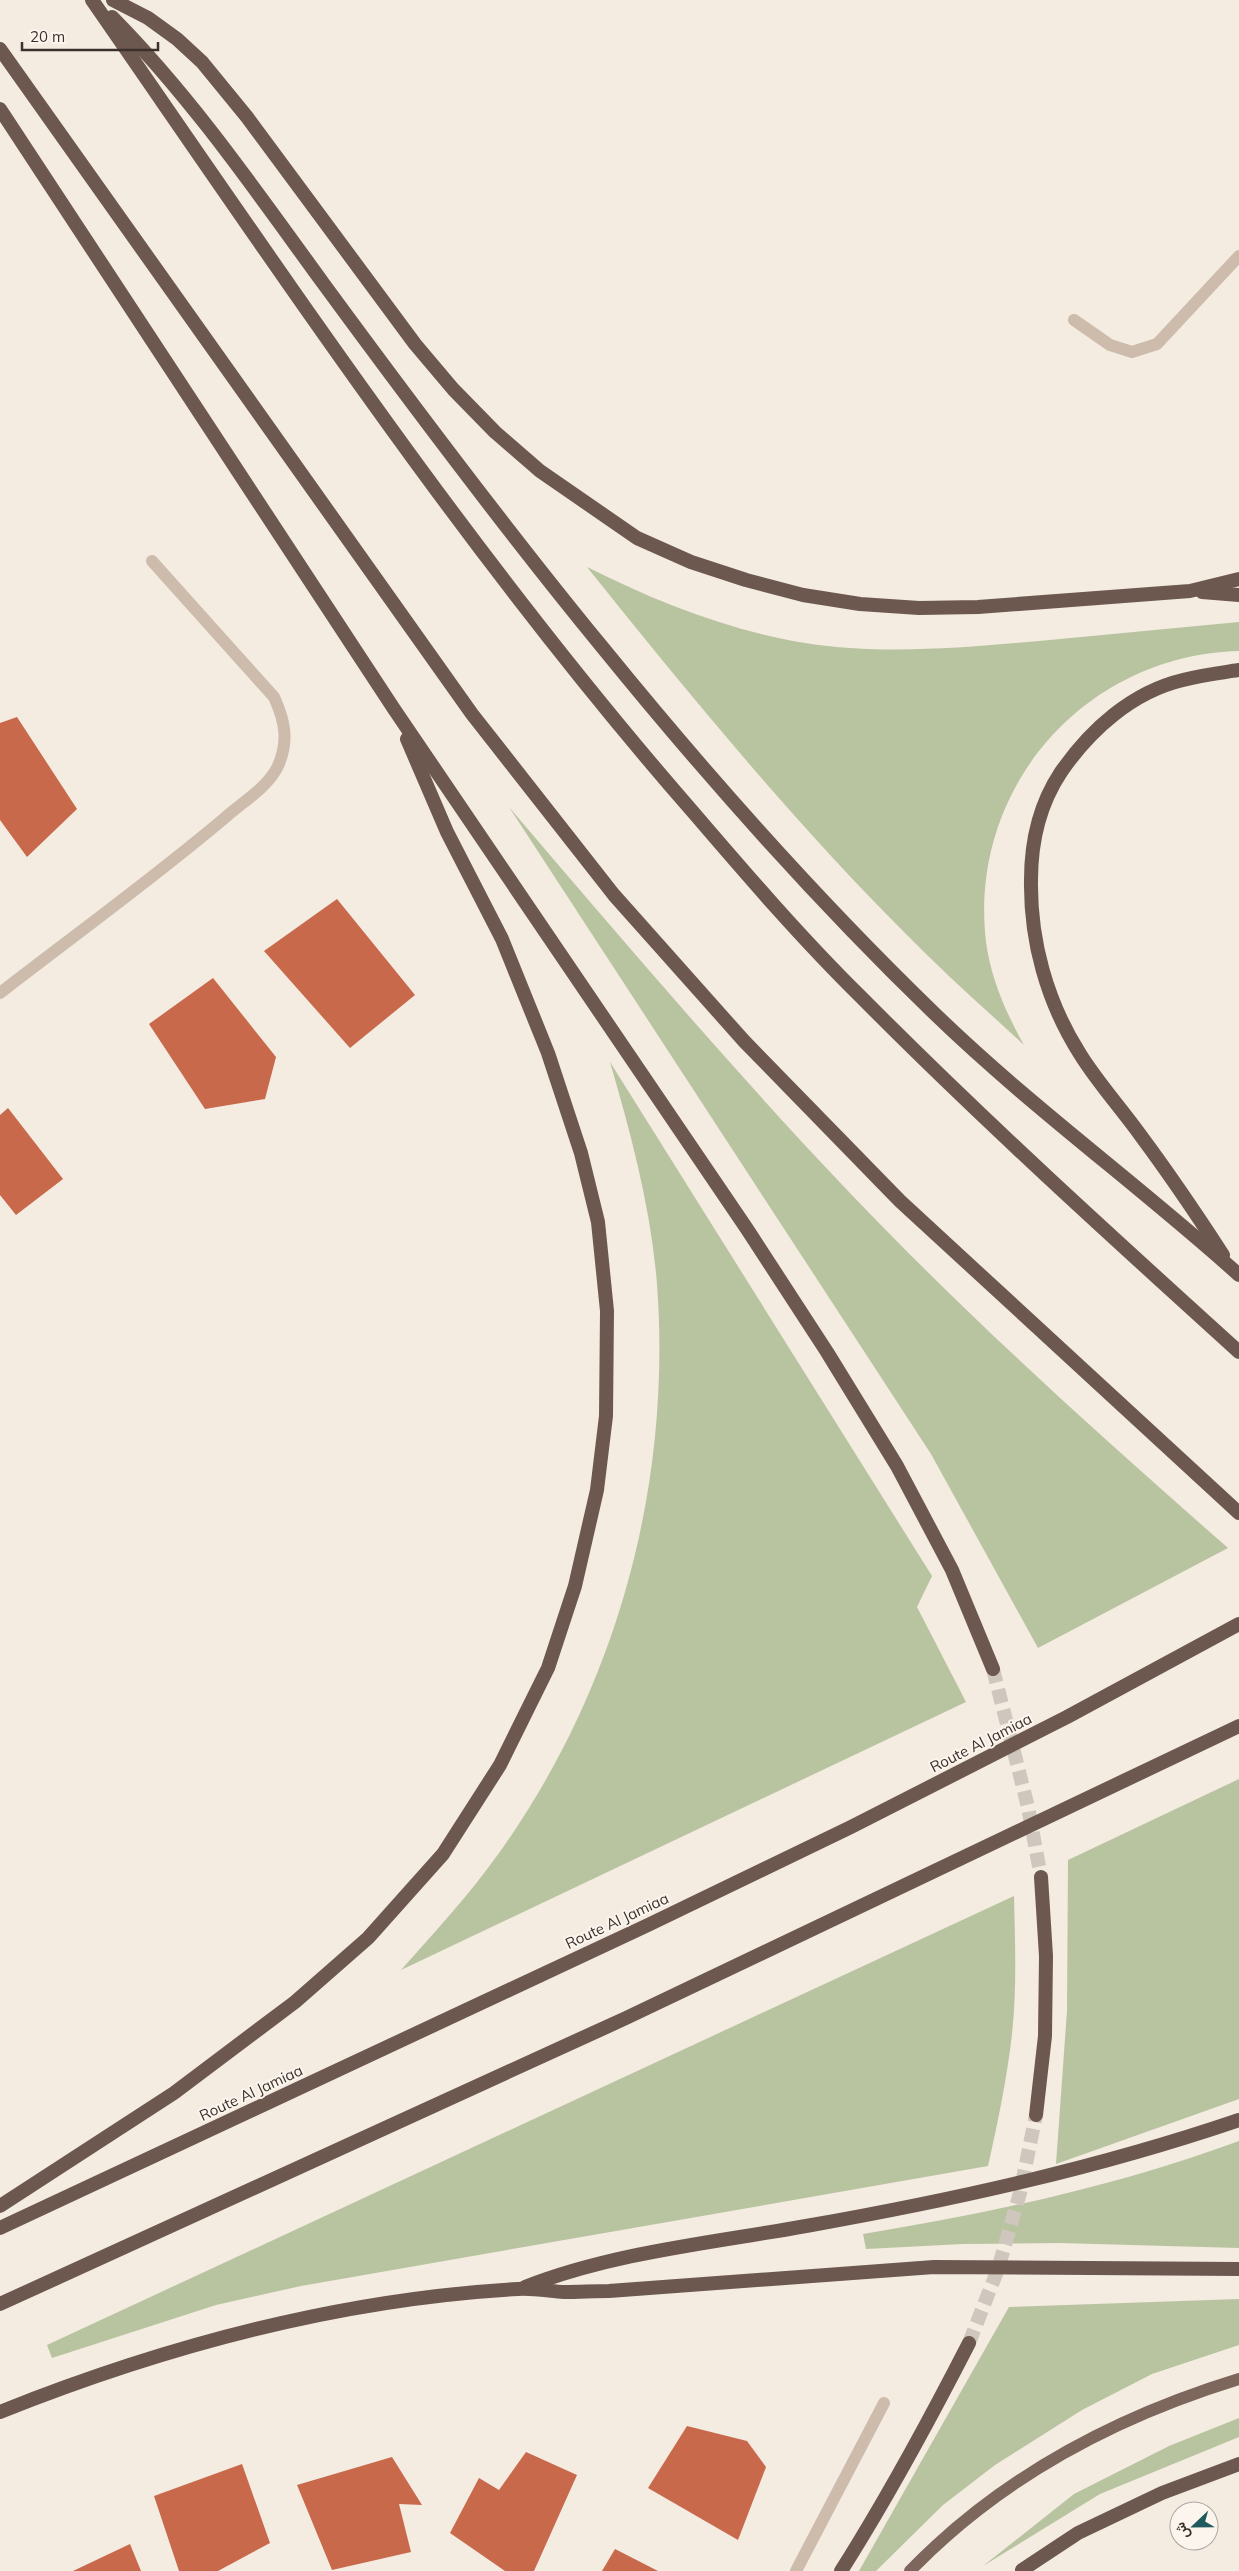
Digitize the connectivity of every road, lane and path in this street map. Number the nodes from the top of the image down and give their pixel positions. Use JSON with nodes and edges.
{"nodes":[{"id":1,"x":94,"y":0,"type":"edge"},
{"id":2,"x":113,"y":0,"type":"edge"},
{"id":3,"x":0,"y":48,"type":"edge"},
{"id":4,"x":0,"y":109,"type":"edge"},
{"id":5,"x":1239,"y":256,"type":"edge"},
{"id":6,"x":1074,"y":320,"type":"dead end"},
{"id":7,"x":152,"y":561,"type":"dead end"},
{"id":8,"x":1239,"y":579,"type":"edge"},
{"id":9,"x":1190,"y":591,"type":"junction"},
{"id":10,"x":1239,"y":595,"type":"edge"},
{"id":11,"x":1239,"y":670,"type":"edge"},
{"id":12,"x":394,"y":709,"type":"junction"},
{"id":13,"x":0,"y":993,"type":"edge"},
{"id":14,"x":1236,"y":1272,"type":"edge"},
{"id":15,"x":1239,"y":1352,"type":"edge"},
{"id":16,"x":1239,"y":1514,"type":"edge"},
{"id":17,"x":1239,"y":1624,"type":"edge"},
{"id":18,"x":994,"y":1669,"type":"tunnel mouth"},
{"id":19,"x":1239,"y":1726,"type":"edge"},
{"id":20,"x":1041,"y":1877,"type":"tunnel mouth"},
{"id":21,"x":1036,"y":2115,"type":"tunnel mouth"},
{"id":22,"x":1239,"y":2120,"type":"edge"},
{"id":23,"x":0,"y":2206,"type":"edge"},
{"id":24,"x":0,"y":2228,"type":"edge"},
{"id":25,"x":1239,"y":2269,"type":"edge"},
{"id":26,"x":520,"y":2289,"type":"junction"},
{"id":27,"x":0,"y":2304,"type":"edge"},
{"id":28,"x":969,"y":2343,"type":"tunnel mouth"},
{"id":29,"x":1239,"y":2379,"type":"edge"},
{"id":30,"x":884,"y":2403,"type":"dead end"},
{"id":31,"x":0,"y":2412,"type":"edge"},
{"id":32,"x":1239,"y":2464,"type":"edge"},
{"id":33,"x":1022,"y":2570,"type":"edge"},
{"id":34,"x":796,"y":2571,"type":"edge"},
{"id":35,"x":841,"y":2571,"type":"edge"},
{"id":36,"x":910,"y":2571,"type":"edge"}],
"edges":[{"from":1,"to":14,"type":"highway"},
{"from":1,"to":15,"type":"highway"},
{"from":2,"to":9,"type":"highway"},
{"from":3,"to":16,"type":"highway"},
{"from":4,"to":12,"type":"highway"},
{"from":5,"to":6,"type":"street"},
{"from":7,"to":13,"type":"street"},
{"from":8,"to":9,"type":"highway"},
{"from":9,"to":10,"type":"highway"},
{"from":11,"to":14,"type":"highway"},
{"from":12,"to":18,"type":"highway"},
{"from":12,"to":23,"type":"highway"},
{"from":17,"to":24,"type":"highway","name":"Route Al Jamiaa"},
{"from":19,"to":27,"type":"highway"},
{"from":20,"to":21,"type":"highway"},
{"from":22,"to":26,"type":"highway"},
{"from":25,"to":26,"type":"highway"},
{"from":26,"to":31,"type":"highway"},
{"from":28,"to":35,"type":"highway"},
{"from":29,"to":36,"type":"main road"},
{"from":30,"to":34,"type":"street"},
{"from":32,"to":33,"type":"highway"}]}
